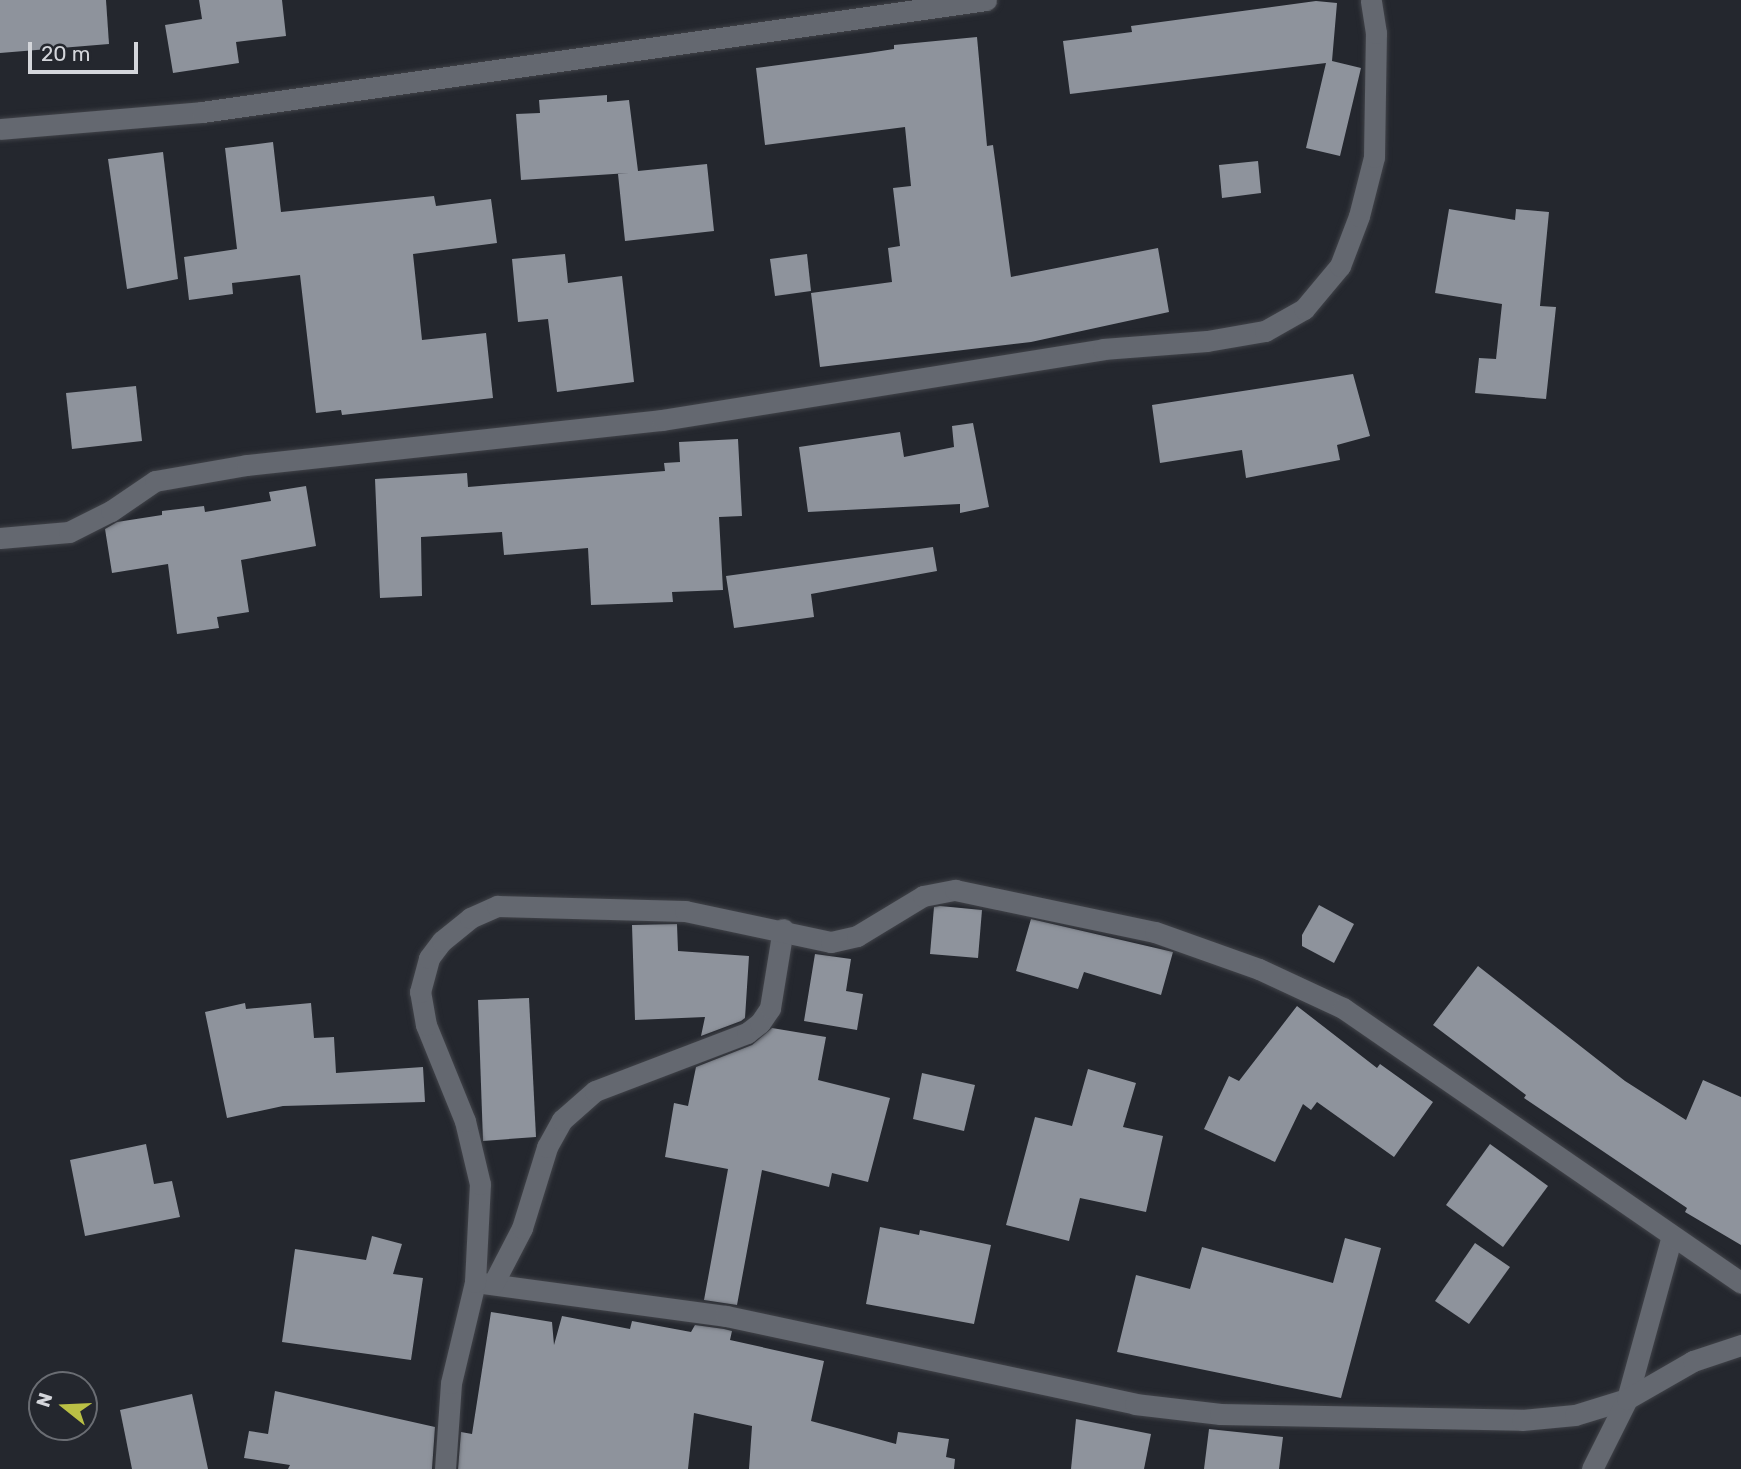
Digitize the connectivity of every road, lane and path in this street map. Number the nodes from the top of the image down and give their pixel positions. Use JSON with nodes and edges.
{"nodes":[{"id":1,"x":986,"y":0,"type":"edge"},
{"id":2,"x":1371,"y":0,"type":"edge"},
{"id":3,"x":0,"y":129,"type":"edge"},
{"id":4,"x":0,"y":538,"type":"edge"},
{"id":5,"x":783,"y":929,"type":"junction"},
{"id":6,"x":1672,"y":1236,"type":"junction"},
{"id":7,"x":484,"y":1283,"type":"junction"},
{"id":8,"x":1741,"y":1283,"type":"edge"},
{"id":9,"x":1741,"y":1345,"type":"edge"},
{"id":10,"x":1627,"y":1399,"type":"junction"},
{"id":11,"x":445,"y":1469,"type":"edge"},
{"id":12,"x":1592,"y":1469,"type":"edge"}],
"edges":[{"from":1,"to":3,"type":"street"},
{"from":2,"to":4,"type":"street"},
{"from":5,"to":6,"type":"street"},
{"from":5,"to":7,"type":"street"},
{"from":5,"to":7,"type":"street"},
{"from":6,"to":8,"type":"street"},
{"from":6,"to":10,"type":"street"},
{"from":7,"to":10,"type":"street"},
{"from":7,"to":11,"type":"street"},
{"from":9,"to":10,"type":"street"},
{"from":10,"to":12,"type":"street"}]}
